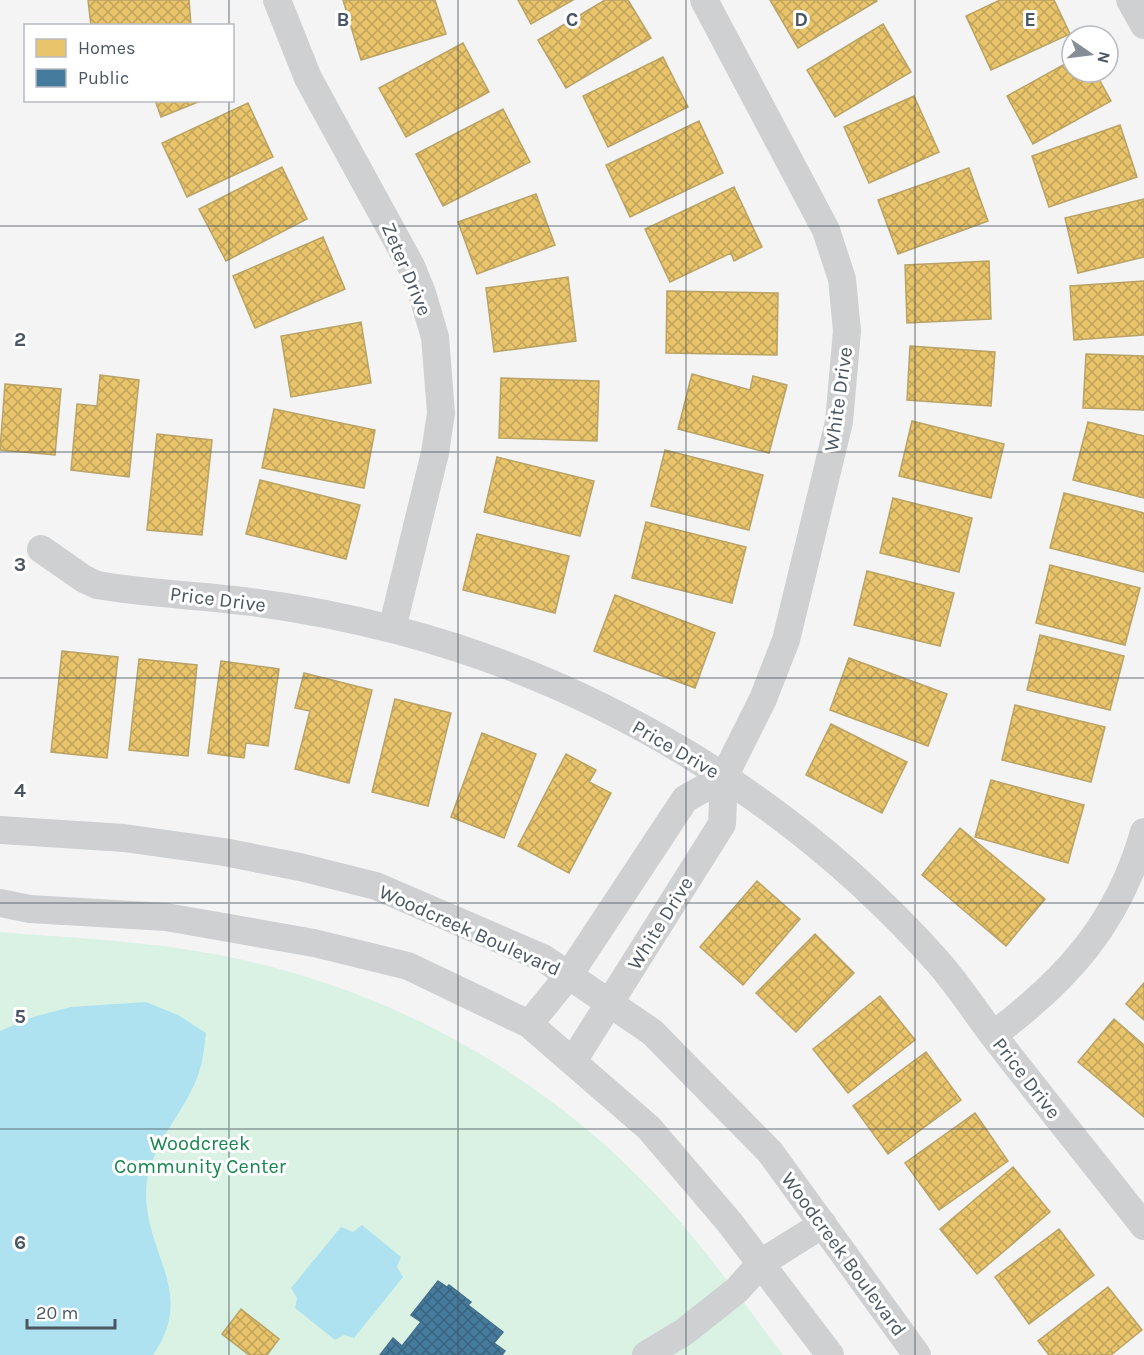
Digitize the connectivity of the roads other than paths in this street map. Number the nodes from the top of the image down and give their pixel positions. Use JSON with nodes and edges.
{"nodes":[{"id":1,"x":277,"y":0,"type":"edge"},
{"id":2,"x":704,"y":0,"type":"edge"},
{"id":3,"x":1130,"y":0,"type":"edge"},
{"id":4,"x":1144,"y":25,"type":"edge"},
{"id":5,"x":41,"y":549,"type":"dead end"},
{"id":6,"x":392,"y":629,"type":"junction"},
{"id":7,"x":724,"y":777,"type":"junction"},
{"id":8,"x":0,"y":830,"type":"edge"},
{"id":9,"x":1144,"y":832,"type":"edge"},
{"id":10,"x":0,"y":903,"type":"edge"},
{"id":11,"x":569,"y":975,"type":"junction"},
{"id":12,"x":611,"y":1003,"type":"junction"},
{"id":13,"x":529,"y":1024,"type":"junction"},
{"id":14,"x":993,"y":1035,"type":"junction"},
{"id":15,"x":573,"y":1062,"type":"junction"},
{"id":16,"x":823,"y":1224,"type":"junction"},
{"id":17,"x":1144,"y":1226,"type":"edge"},
{"id":18,"x":761,"y":1263,"type":"junction"},
{"id":19,"x":646,"y":1355,"type":"edge"},
{"id":20,"x":830,"y":1355,"type":"edge"},
{"id":21,"x":917,"y":1355,"type":"edge"}],
"edges":[{"from":1,"to":6,"type":"street","name":"Zeter Drive"},
{"from":2,"to":7,"type":"street","name":"White Drive"},
{"from":3,"to":4,"type":"street"},
{"from":5,"to":6,"type":"street","name":"Price Drive"},
{"from":6,"to":7,"type":"street","name":"Price Drive"},
{"from":7,"to":11,"type":"street"},
{"from":7,"to":12,"type":"street","name":"White Drive"},
{"from":7,"to":14,"type":"street","name":"Price Drive"},
{"from":8,"to":11,"type":"street","name":"Woodcreek Boulevard"},
{"from":9,"to":14,"type":"street"},
{"from":10,"to":13,"type":"street"},
{"from":11,"to":12,"type":"street","name":"Woodcreek Boulevard"},
{"from":11,"to":13,"type":"street"},
{"from":12,"to":15,"type":"street","name":"White Drive"},
{"from":12,"to":16,"type":"street","name":"Woodcreek Boulevard"},
{"from":13,"to":15,"type":"street"},
{"from":14,"to":17,"type":"street","name":"Price Drive"},
{"from":15,"to":18,"type":"street"},
{"from":16,"to":18,"type":"street"},
{"from":16,"to":21,"type":"street","name":"Woodcreek Boulevard"},
{"from":18,"to":19,"type":"street"},
{"from":18,"to":20,"type":"street"}]}
